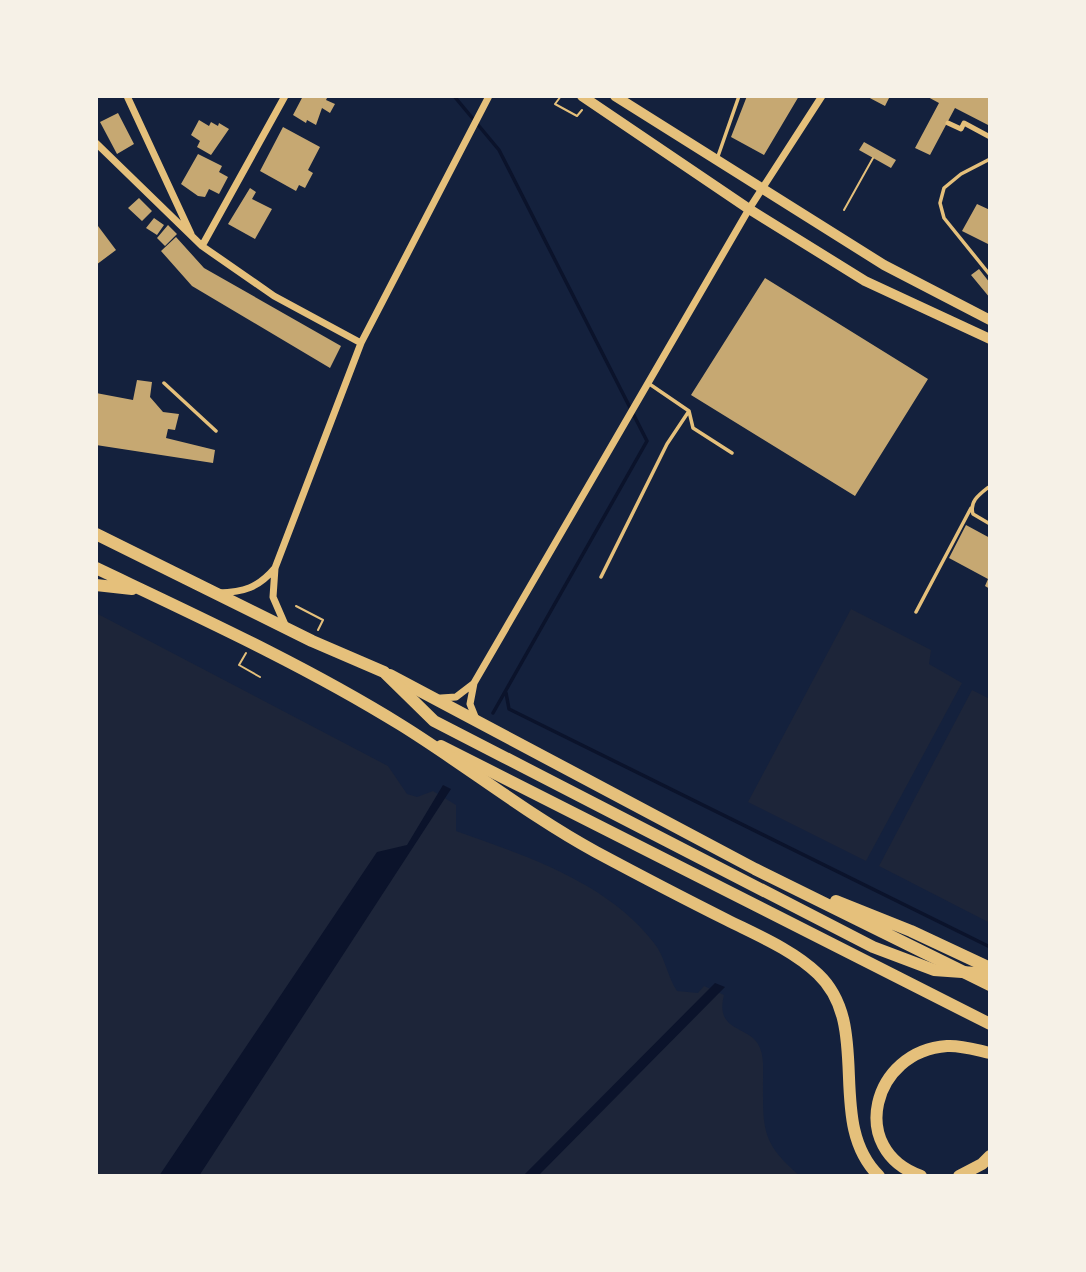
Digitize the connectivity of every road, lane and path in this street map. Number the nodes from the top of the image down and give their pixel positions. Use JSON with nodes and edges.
{"nodes":[{"id":1,"x":127,"y":96,"type":"edge"},
{"id":2,"x":285,"y":96,"type":"edge"},
{"id":3,"x":561,"y":96,"type":"edge"},
{"id":4,"x":582,"y":96,"type":"edge"},
{"id":5,"x":615,"y":96,"type":"edge"},
{"id":6,"x":739,"y":96,"type":"edge"},
{"id":7,"x":822,"y":96,"type":"edge"},
{"id":8,"x":486,"y":98,"type":"edge"},
{"id":9,"x":577,"y":116,"type":"dead end"},
{"id":10,"x":947,"y":123,"type":"dead end"},
{"id":11,"x":990,"y":137,"type":"edge"},
{"id":12,"x":96,"y":143,"type":"edge"},
{"id":13,"x":873,"y":158,"type":"dead end"},
{"id":14,"x":990,"y":159,"type":"edge"},
{"id":15,"x":717,"y":161,"type":"junction"},
{"id":16,"x":761,"y":190,"type":"junction"},
{"id":17,"x":748,"y":209,"type":"junction"},
{"id":18,"x":844,"y":210,"type":"dead end"},
{"id":19,"x":193,"y":238,"type":"junction"},
{"id":20,"x":202,"y":246,"type":"junction"},
{"id":21,"x":990,"y":275,"type":"edge"},
{"id":22,"x":990,"y":320,"type":"edge"},
{"id":23,"x":990,"y":338,"type":"edge"},
{"id":24,"x":361,"y":343,"type":"junction"},
{"id":25,"x":164,"y":383,"type":"dead end"},
{"id":26,"x":648,"y":383,"type":"junction"},
{"id":27,"x":689,"y":411,"type":"junction"},
{"id":28,"x":216,"y":431,"type":"dead end"},
{"id":29,"x":732,"y":453,"type":"dead end"},
{"id":30,"x":990,"y":486,"type":"edge"},
{"id":31,"x":971,"y":508,"type":"junction"},
{"id":32,"x":990,"y":524,"type":"edge"},
{"id":33,"x":96,"y":534,"type":"edge"},
{"id":34,"x":96,"y":568,"type":"edge"},
{"id":35,"x":275,"y":568,"type":"junction"},
{"id":36,"x":601,"y":577,"type":"dead end"},
{"id":37,"x":96,"y":585,"type":"edge"},
{"id":38,"x":143,"y":590,"type":"junction"},
{"id":39,"x":214,"y":593,"type":"junction"},
{"id":40,"x":296,"y":606,"type":"dead end"},
{"id":41,"x":916,"y":612,"type":"dead end"},
{"id":42,"x":323,"y":620,"type":"dead end"},
{"id":43,"x":286,"y":628,"type":"junction"},
{"id":44,"x":239,"y":665,"type":"dead end"},
{"id":45,"x":384,"y":672,"type":"junction"},
{"id":46,"x":260,"y":677,"type":"dead end"},
{"id":47,"x":474,"y":683,"type":"junction"},
{"id":48,"x":431,"y":698,"type":"junction"},
{"id":49,"x":478,"y":723,"type":"junction"},
{"id":50,"x":403,"y":726,"type":"junction"},
{"id":51,"x":755,"y":869,"type":"junction"},
{"id":52,"x":990,"y":968,"type":"edge"},
{"id":53,"x":990,"y":974,"type":"edge"},
{"id":54,"x":990,"y":985,"type":"edge"},
{"id":55,"x":990,"y":1024,"type":"edge"},
{"id":56,"x":990,"y":1053,"type":"edge"},
{"id":57,"x":990,"y":1156,"type":"edge"},
{"id":58,"x":879,"y":1176,"type":"edge"},
{"id":59,"x":922,"y":1176,"type":"edge"},
{"id":60,"x":959,"y":1176,"type":"edge"}],
"edges":[{"from":1,"to":19,"type":"street"},
{"from":2,"to":20,"type":"street"},
{"from":3,"to":9,"type":"path"},
{"from":4,"to":17,"type":"main road"},
{"from":5,"to":15,"type":"main road"},
{"from":6,"to":15,"type":"lane"},
{"from":7,"to":16,"type":"street"},
{"from":8,"to":24,"type":"street"},
{"from":10,"to":11,"type":"street"},
{"from":12,"to":19,"type":"street"},
{"from":13,"to":18,"type":"path"},
{"from":14,"to":21,"type":"lane"},
{"from":15,"to":16,"type":"main road"},
{"from":16,"to":17,"type":"street"},
{"from":16,"to":22,"type":"main road"},
{"from":17,"to":23,"type":"main road"},
{"from":17,"to":26,"type":"street"},
{"from":19,"to":20,"type":"street"},
{"from":20,"to":24,"type":"street"},
{"from":24,"to":35,"type":"street"},
{"from":25,"to":28,"type":"lane"},
{"from":26,"to":27,"type":"lane"},
{"from":26,"to":47,"type":"street"},
{"from":27,"to":29,"type":"lane"},
{"from":27,"to":36,"type":"lane"},
{"from":30,"to":31,"type":"lane"},
{"from":31,"to":32,"type":"lane"},
{"from":31,"to":41,"type":"lane"},
{"from":33,"to":39,"type":"main road"},
{"from":34,"to":38,"type":"main road"},
{"from":35,"to":39,"type":"street"},
{"from":35,"to":43,"type":"street"},
{"from":37,"to":38,"type":"main road"},
{"from":38,"to":50,"type":"main road"},
{"from":39,"to":43,"type":"main road"},
{"from":40,"to":42,"type":"path"},
{"from":43,"to":45,"type":"main road"},
{"from":44,"to":46,"type":"path"},
{"from":45,"to":48,"type":"main road"},
{"from":45,"to":53,"type":"main road"},
{"from":47,"to":48,"type":"street"},
{"from":47,"to":49,"type":"street"},
{"from":48,"to":49,"type":"main road"},
{"from":49,"to":51,"type":"main road"},
{"from":50,"to":55,"type":"main road"},
{"from":50,"to":58,"type":"main road"},
{"from":51,"to":52,"type":"main road"},
{"from":51,"to":54,"type":"main road"},
{"from":56,"to":59,"type":"main road"},
{"from":57,"to":60,"type":"main road"}]}
